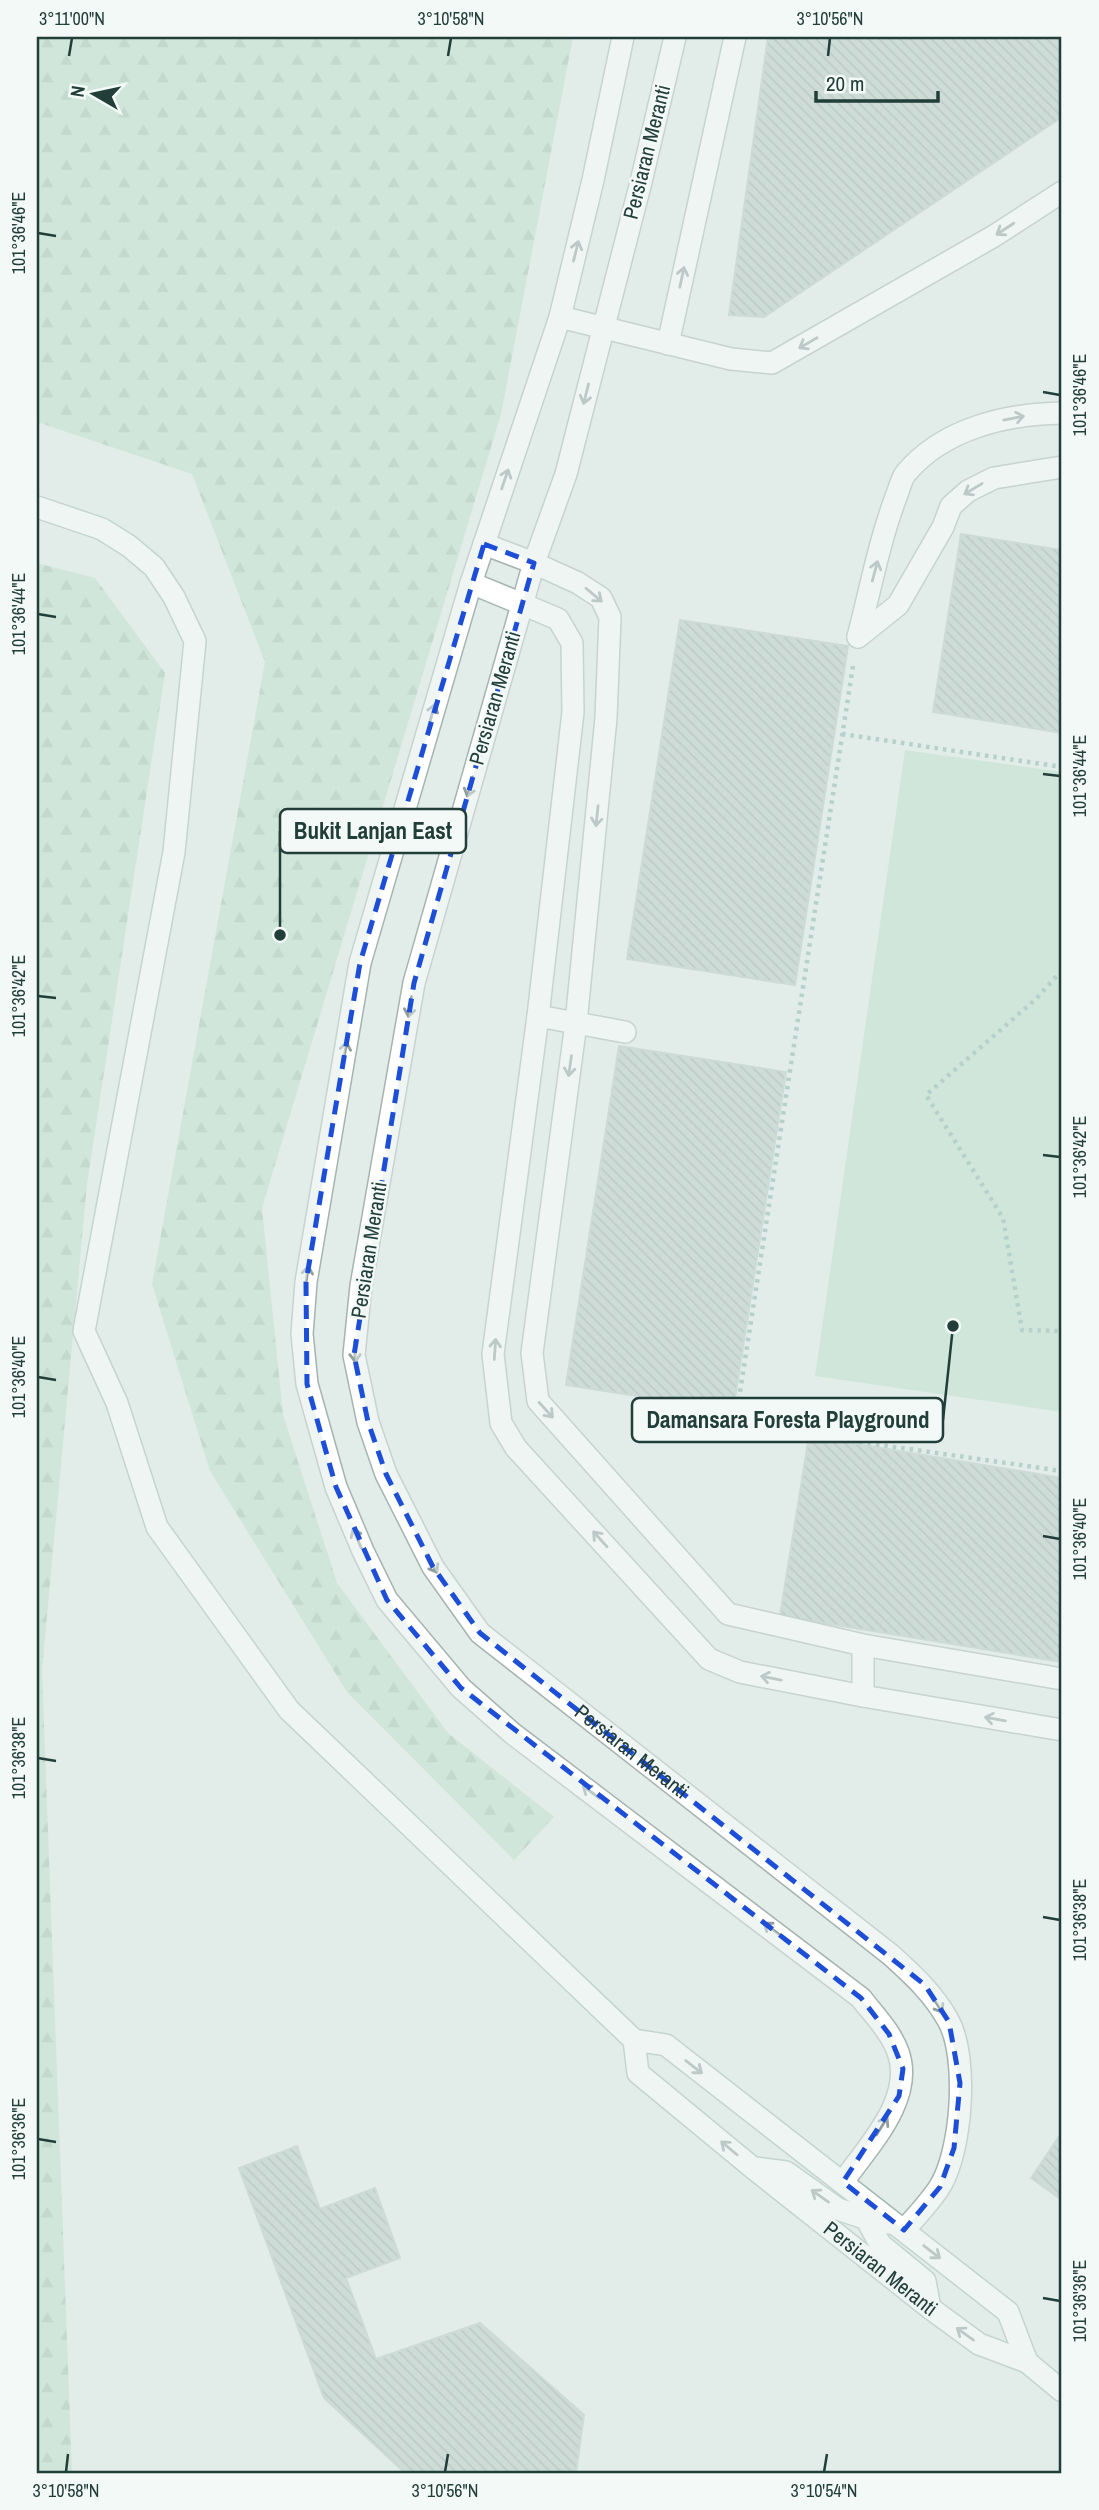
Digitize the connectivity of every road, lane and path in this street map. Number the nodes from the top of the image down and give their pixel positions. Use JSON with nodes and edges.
{"nodes":[{"id":1,"x":623,"y":37,"type":"edge"},
{"id":2,"x":675,"y":37,"type":"edge"},
{"id":3,"x":735,"y":37,"type":"edge"},
{"id":4,"x":1062,"y":192,"type":"edge"},
{"id":5,"x":560,"y":317,"type":"junction"},
{"id":6,"x":603,"y":328,"type":"junction"},
{"id":7,"x":668,"y":344,"type":"junction"},
{"id":8,"x":1062,"y":413,"type":"edge"},
{"id":9,"x":1062,"y":467,"type":"edge"},
{"id":10,"x":37,"y":507,"type":"edge"},
{"id":11,"x":484,"y":544,"type":"junction"},
{"id":12,"x":534,"y":564,"type":"junction"},
{"id":13,"x":471,"y":583,"type":"junction"},
{"id":14,"x":522,"y":604,"type":"junction"},
{"id":15,"x":858,"y":637,"type":"junction"},
{"id":16,"x":842,"y":734,"type":"junction"},
{"id":17,"x":1062,"y":767,"type":"edge"},
{"id":18,"x":1062,"y":970,"type":"edge"},
{"id":19,"x":538,"y":1016,"type":"junction"},
{"id":20,"x":576,"y":1023,"type":"junction"},
{"id":21,"x":625,"y":1032,"type":"dead end"},
{"id":22,"x":1062,"y":1331,"type":"edge"},
{"id":23,"x":1062,"y":1471,"type":"edge"},
{"id":24,"x":863,"y":1645,"type":"junction"},
{"id":25,"x":1062,"y":1679,"type":"edge"},
{"id":26,"x":863,"y":1696,"type":"junction"},
{"id":27,"x":1062,"y":1730,"type":"edge"},
{"id":28,"x":634,"y":2040,"type":"junction"},
{"id":29,"x":752,"y":2168,"type":"junction"},
{"id":30,"x":843,"y":2182,"type":"junction"},
{"id":31,"x":867,"y":2219,"type":"junction"},
{"id":32,"x":904,"y":2230,"type":"junction"},
{"id":33,"x":930,"y":2308,"type":"junction"},
{"id":34,"x":1027,"y":2362,"type":"junction"},
{"id":35,"x":1062,"y":2391,"type":"edge"}],
"edges":[{"from":5,"to":1,"type":"street","one_way":true},
{"from":2,"to":6,"type":"street","name":"Persiaran Meranti"},
{"from":7,"to":3,"type":"street","one_way":true},
{"from":4,"to":7,"type":"street","one_way":true},
{"from":5,"to":6,"type":"street"},
{"from":11,"to":5,"type":"street","one_way":true},
{"from":6,"to":7,"type":"street"},
{"from":6,"to":12,"type":"street","name":"Persiaran Meranti","one_way":true},
{"from":15,"to":8,"type":"street","one_way":true},
{"from":9,"to":15,"type":"street","one_way":true},
{"from":10,"to":28,"type":"street"},
{"from":11,"to":12,"type":"street"},
{"from":11,"to":13,"type":"street"},
{"from":12,"to":14,"type":"street","name":"Persiaran Meranti"},
{"from":12,"to":20,"type":"street","one_way":true},
{"from":13,"to":14,"type":"street"},
{"from":30,"to":13,"type":"street","one_way":true},
{"from":14,"to":19,"type":"street"},
{"from":14,"to":32,"type":"street","name":"Persiaran Meranti","one_way":true},
{"from":15,"to":16,"type":"path"},
{"from":16,"to":17,"type":"path"},
{"from":16,"to":23,"type":"path"},
{"from":18,"to":22,"type":"path"},
{"from":19,"to":20,"type":"street"},
{"from":26,"to":19,"type":"street","one_way":true},
{"from":20,"to":21,"type":"street"},
{"from":20,"to":24,"type":"street","one_way":true},
{"from":24,"to":25,"type":"street"},
{"from":24,"to":26,"type":"street"},
{"from":27,"to":26,"type":"street","one_way":true},
{"from":29,"to":28,"type":"street","name":"Persiaran Meranti","one_way":true},
{"from":28,"to":30,"type":"street","name":"Persiaran Meranti","one_way":true},
{"from":31,"to":29,"type":"street","one_way":true},
{"from":29,"to":33,"type":"street","name":"Persiaran Meranti"},
{"from":30,"to":31,"type":"street"},
{"from":30,"to":32,"type":"street","name":"Persiaran Meranti"},
{"from":31,"to":32,"type":"street"},
{"from":31,"to":33,"type":"street"},
{"from":32,"to":34,"type":"street","name":"Persiaran Meranti","one_way":true},
{"from":34,"to":33,"type":"street","name":"Persiaran Meranti","one_way":true},
{"from":34,"to":35,"type":"street","name":"Persiaran Meranti"}]}
